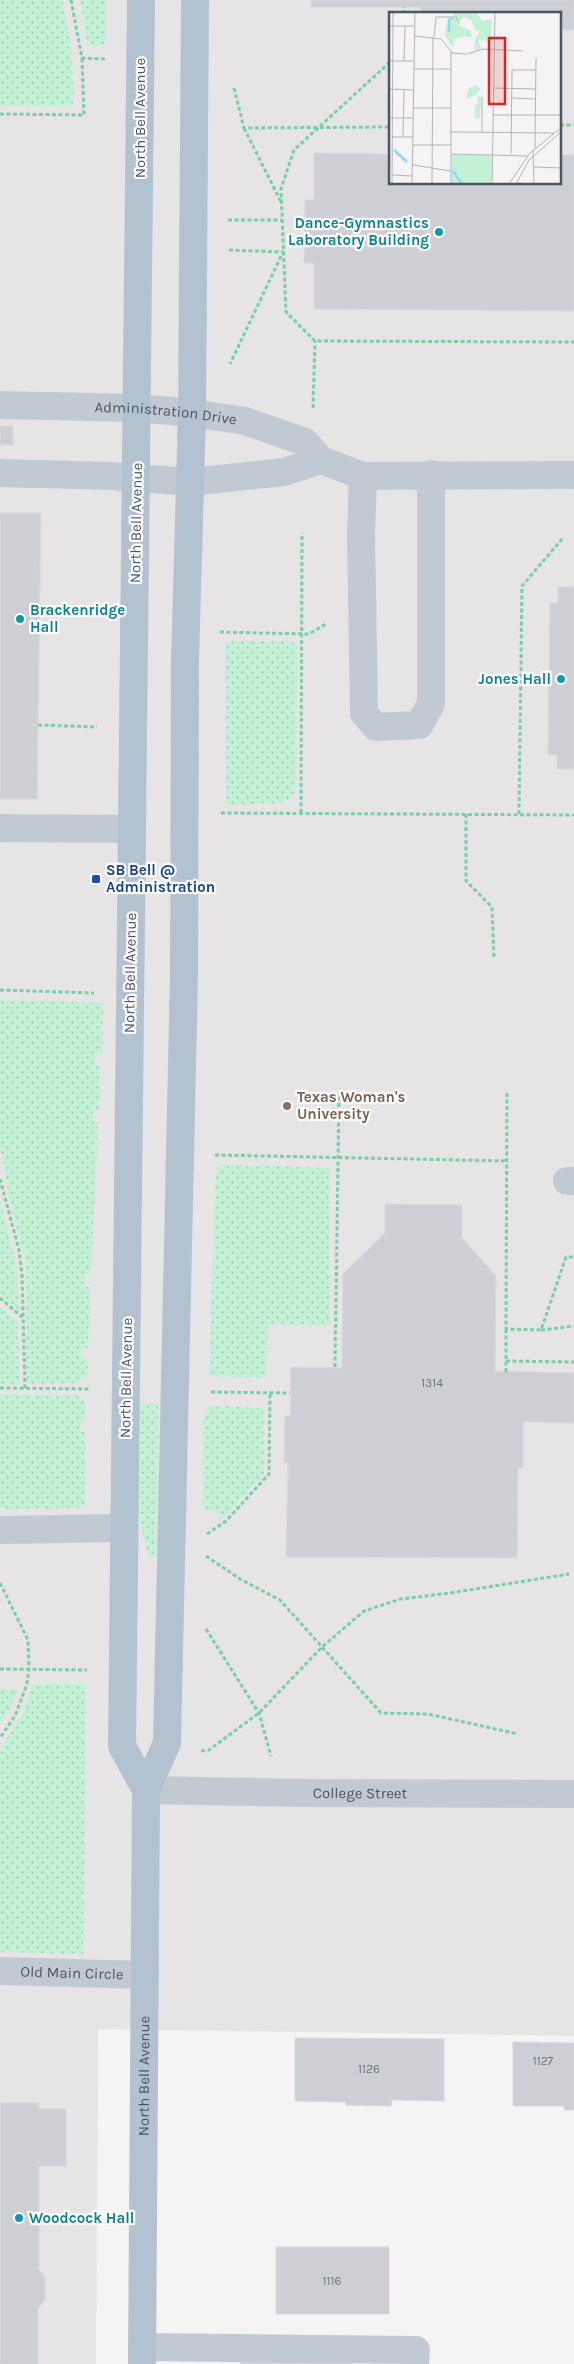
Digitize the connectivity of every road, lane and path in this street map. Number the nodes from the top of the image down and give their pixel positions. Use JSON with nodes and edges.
{"nodes":[{"id":1,"x":71,"y":0,"type":"edge"},
{"id":2,"x":141,"y":0,"type":"edge"},
{"id":3,"x":195,"y":0,"type":"edge"},
{"id":4,"x":404,"y":7,"type":"dead end"},
{"id":5,"x":404,"y":12,"type":"edge"},
{"id":6,"x":82,"y":58,"type":"junction"},
{"id":7,"x":110,"y":59,"type":"dead end"},
{"id":8,"x":389,"y":63,"type":"edge"},
{"id":9,"x":234,"y":88,"type":"dead end"},
{"id":10,"x":0,"y":114,"type":"edge"},
{"id":11,"x":321,"y":127,"type":"junction"},
{"id":12,"x":389,"y":127,"type":"edge"},
{"id":13,"x":244,"y":128,"type":"junction"},
{"id":14,"x":282,"y":204,"type":"junction"},
{"id":15,"x":223,"y":220,"type":"dead end"},
{"id":16,"x":282,"y":220,"type":"junction"},
{"id":17,"x":222,"y":250,"type":"dead end"},
{"id":18,"x":283,"y":252,"type":"junction"},
{"id":19,"x":315,"y":341,"type":"junction"},
{"id":20,"x":574,"y":342,"type":"edge"},
{"id":21,"x":229,"y":365,"type":"dead end"},
{"id":22,"x":0,"y":405,"type":"edge"},
{"id":23,"x":138,"y":408,"type":"junction"},
{"id":24,"x":313,"y":411,"type":"dead end"},
{"id":25,"x":192,"y":412,"type":"junction"},
{"id":26,"x":321,"y":460,"type":"junction"},
{"id":27,"x":0,"y":473,"type":"edge"},
{"id":28,"x":431,"y":474,"type":"junction"},
{"id":29,"x":574,"y":475,"type":"edge"},
{"id":30,"x":363,"y":476,"type":"junction"},
{"id":31,"x":136,"y":478,"type":"junction"},
{"id":32,"x":191,"y":482,"type":"junction"},
{"id":33,"x":302,"y":533,"type":"dead end"},
{"id":34,"x":563,"y":538,"type":"dead end"},
{"id":35,"x":220,"y":632,"type":"dead end"},
{"id":36,"x":302,"y":634,"type":"junction"},
{"id":37,"x":309,"y":634,"type":"dead end"},
{"id":38,"x":38,"y":725,"type":"dead end"},
{"id":39,"x":103,"y":727,"type":"dead end"},
{"id":40,"x":221,"y":813,"type":"dead end"},
{"id":41,"x":301,"y":813,"type":"junction"},
{"id":42,"x":466,"y":814,"type":"junction"},
{"id":43,"x":519,"y":814,"type":"junction"},
{"id":44,"x":574,"y":815,"type":"edge"},
{"id":45,"x":0,"y":828,"type":"edge"},
{"id":46,"x":132,"y":829,"type":"junction"},
{"id":47,"x":494,"y":959,"type":"dead end"},
{"id":48,"x":0,"y":990,"type":"edge"},
{"id":49,"x":101,"y":993,"type":"dead end"},
{"id":50,"x":507,"y":1093,"type":"dead end"},
{"id":51,"x":339,"y":1094,"type":"dead end"},
{"id":52,"x":215,"y":1155,"type":"dead end"},
{"id":53,"x":336,"y":1159,"type":"junction"},
{"id":54,"x":508,"y":1161,"type":"junction"},
{"id":55,"x":0,"y":1179,"type":"edge"},
{"id":56,"x":574,"y":1257,"type":"edge"},
{"id":57,"x":0,"y":1298,"type":"edge"},
{"id":58,"x":23,"y":1317,"type":"junction"},
{"id":59,"x":574,"y":1326,"type":"edge"},
{"id":60,"x":506,"y":1329,"type":"junction"},
{"id":61,"x":541,"y":1330,"type":"junction"},
{"id":62,"x":506,"y":1361,"type":"junction"},
{"id":63,"x":574,"y":1362,"type":"edge"},
{"id":64,"x":334,"y":1368,"type":"dead end"},
{"id":65,"x":506,"y":1372,"type":"dead end"},
{"id":66,"x":0,"y":1388,"type":"edge"},
{"id":67,"x":25,"y":1389,"type":"junction"},
{"id":68,"x":93,"y":1389,"type":"dead end"},
{"id":69,"x":205,"y":1392,"type":"dead end"},
{"id":70,"x":270,"y":1393,"type":"junction"},
{"id":71,"x":290,"y":1393,"type":"dead end"},
{"id":72,"x":124,"y":1528,"type":"junction"},
{"id":73,"x":0,"y":1530,"type":"edge"},
{"id":74,"x":202,"y":1537,"type":"dead end"},
{"id":75,"x":200,"y":1554,"type":"dead end"},
{"id":76,"x":569,"y":1574,"type":"dead end"},
{"id":77,"x":0,"y":1583,"type":"edge"},
{"id":78,"x":200,"y":1626,"type":"dead end"},
{"id":79,"x":322,"y":1647,"type":"junction"},
{"id":80,"x":0,"y":1669,"type":"edge"},
{"id":81,"x":29,"y":1669,"type":"junction"},
{"id":82,"x":84,"y":1670,"type":"dead end"},
{"id":83,"x":259,"y":1713,"type":"junction"},
{"id":84,"x":518,"y":1734,"type":"dead end"},
{"id":85,"x":0,"y":1738,"type":"edge"},
{"id":86,"x":195,"y":1752,"type":"dead end"},
{"id":87,"x":146,"y":1790,"type":"junction"},
{"id":88,"x":283,"y":1792,"type":"junction"},
{"id":89,"x":574,"y":1794,"type":"edge"},
{"id":90,"x":0,"y":1971,"type":"edge"},
{"id":91,"x":145,"y":1975,"type":"junction"},
{"id":92,"x":142,"y":2356,"type":"edge"},
{"id":93,"x":219,"y":2356,"type":"edge"},
{"id":94,"x":415,"y":2364,"type":"edge"}],
"edges":[{"from":1,"to":6,"type":"path"},
{"from":2,"to":23,"type":"main road","name":"North Bell Avenue"},
{"from":3,"to":25,"type":"main road","name":"North Bell Avenue"},
{"from":4,"to":5,"type":"path"},
{"from":6,"to":7,"type":"path"},
{"from":6,"to":10,"type":"path"},
{"from":8,"to":11,"type":"path"},
{"from":9,"to":13,"type":"path"},
{"from":11,"to":12,"type":"path"},
{"from":11,"to":13,"type":"path"},
{"from":11,"to":14,"type":"path"},
{"from":13,"to":14,"type":"path"},
{"from":14,"to":16,"type":"path"},
{"from":15,"to":16,"type":"path"},
{"from":16,"to":18,"type":"path"},
{"from":17,"to":18,"type":"path"},
{"from":18,"to":19,"type":"path"},
{"from":18,"to":21,"type":"path"},
{"from":19,"to":20,"type":"path"},
{"from":19,"to":24,"type":"path"},
{"from":22,"to":23,"type":"street","name":"Administration Drive"},
{"from":23,"to":25,"type":"street","name":"Administration Drive"},
{"from":23,"to":31,"type":"main road","name":"North Bell Avenue"},
{"from":25,"to":26,"type":"street","name":"Administration Drive"},
{"from":25,"to":32,"type":"main road","name":"North Bell Avenue"},
{"from":26,"to":30,"type":"street","name":"Administration Drive"},
{"from":26,"to":32,"type":"street"},
{"from":27,"to":31,"type":"street"},
{"from":28,"to":29,"type":"street","name":"Administration Drive"},
{"from":28,"to":30,"type":"street","name":"Administration Drive"},
{"from":28,"to":30,"type":"street"},
{"from":31,"to":32,"type":"street"},
{"from":31,"to":46,"type":"main road","name":"North Bell Avenue"},
{"from":32,"to":87,"type":"main road","name":"North Bell Avenue"},
{"from":33,"to":36,"type":"path"},
{"from":34,"to":43,"type":"path"},
{"from":35,"to":36,"type":"path"},
{"from":36,"to":37,"type":"path"},
{"from":36,"to":41,"type":"path"},
{"from":38,"to":39,"type":"path"},
{"from":40,"to":41,"type":"path"},
{"from":41,"to":42,"type":"path"},
{"from":42,"to":43,"type":"path"},
{"from":42,"to":47,"type":"path"},
{"from":43,"to":44,"type":"path"},
{"from":45,"to":46,"type":"street"},
{"from":46,"to":72,"type":"main road","name":"North Bell Avenue"},
{"from":48,"to":49,"type":"path"},
{"from":50,"to":54,"type":"path"},
{"from":51,"to":53,"type":"path"},
{"from":52,"to":53,"type":"path"},
{"from":53,"to":54,"type":"path"},
{"from":53,"to":64,"type":"path"},
{"from":54,"to":60,"type":"path"},
{"from":55,"to":58,"type":"path"},
{"from":56,"to":61,"type":"path"},
{"from":57,"to":58,"type":"path"},
{"from":58,"to":67,"type":"path"},
{"from":59,"to":61,"type":"path"},
{"from":60,"to":61,"type":"path"},
{"from":60,"to":62,"type":"path"},
{"from":62,"to":63,"type":"path"},
{"from":62,"to":65,"type":"path"},
{"from":66,"to":67,"type":"path"},
{"from":67,"to":68,"type":"path"},
{"from":69,"to":70,"type":"path"},
{"from":70,"to":71,"type":"path"},
{"from":70,"to":74,"type":"path"},
{"from":72,"to":73,"type":"street"},
{"from":72,"to":87,"type":"main road","name":"North Bell Avenue"},
{"from":75,"to":79,"type":"path"},
{"from":76,"to":79,"type":"path"},
{"from":77,"to":81,"type":"path"},
{"from":78,"to":83,"type":"path"},
{"from":79,"to":83,"type":"path"},
{"from":79,"to":84,"type":"path"},
{"from":80,"to":81,"type":"path"},
{"from":81,"to":82,"type":"path"},
{"from":81,"to":85,"type":"path"},
{"from":83,"to":86,"type":"path"},
{"from":83,"to":88,"type":"path"},
{"from":87,"to":88,"type":"street","name":"College Street"},
{"from":87,"to":91,"type":"main road","name":"North Bell Avenue"},
{"from":88,"to":89,"type":"street","name":"College Street"},
{"from":90,"to":91,"type":"street","name":"Old Main Circle"},
{"from":91,"to":92,"type":"main road","name":"North Bell Avenue"},
{"from":92,"to":93,"type":"street"},
{"from":93,"to":94,"type":"street"}]}
